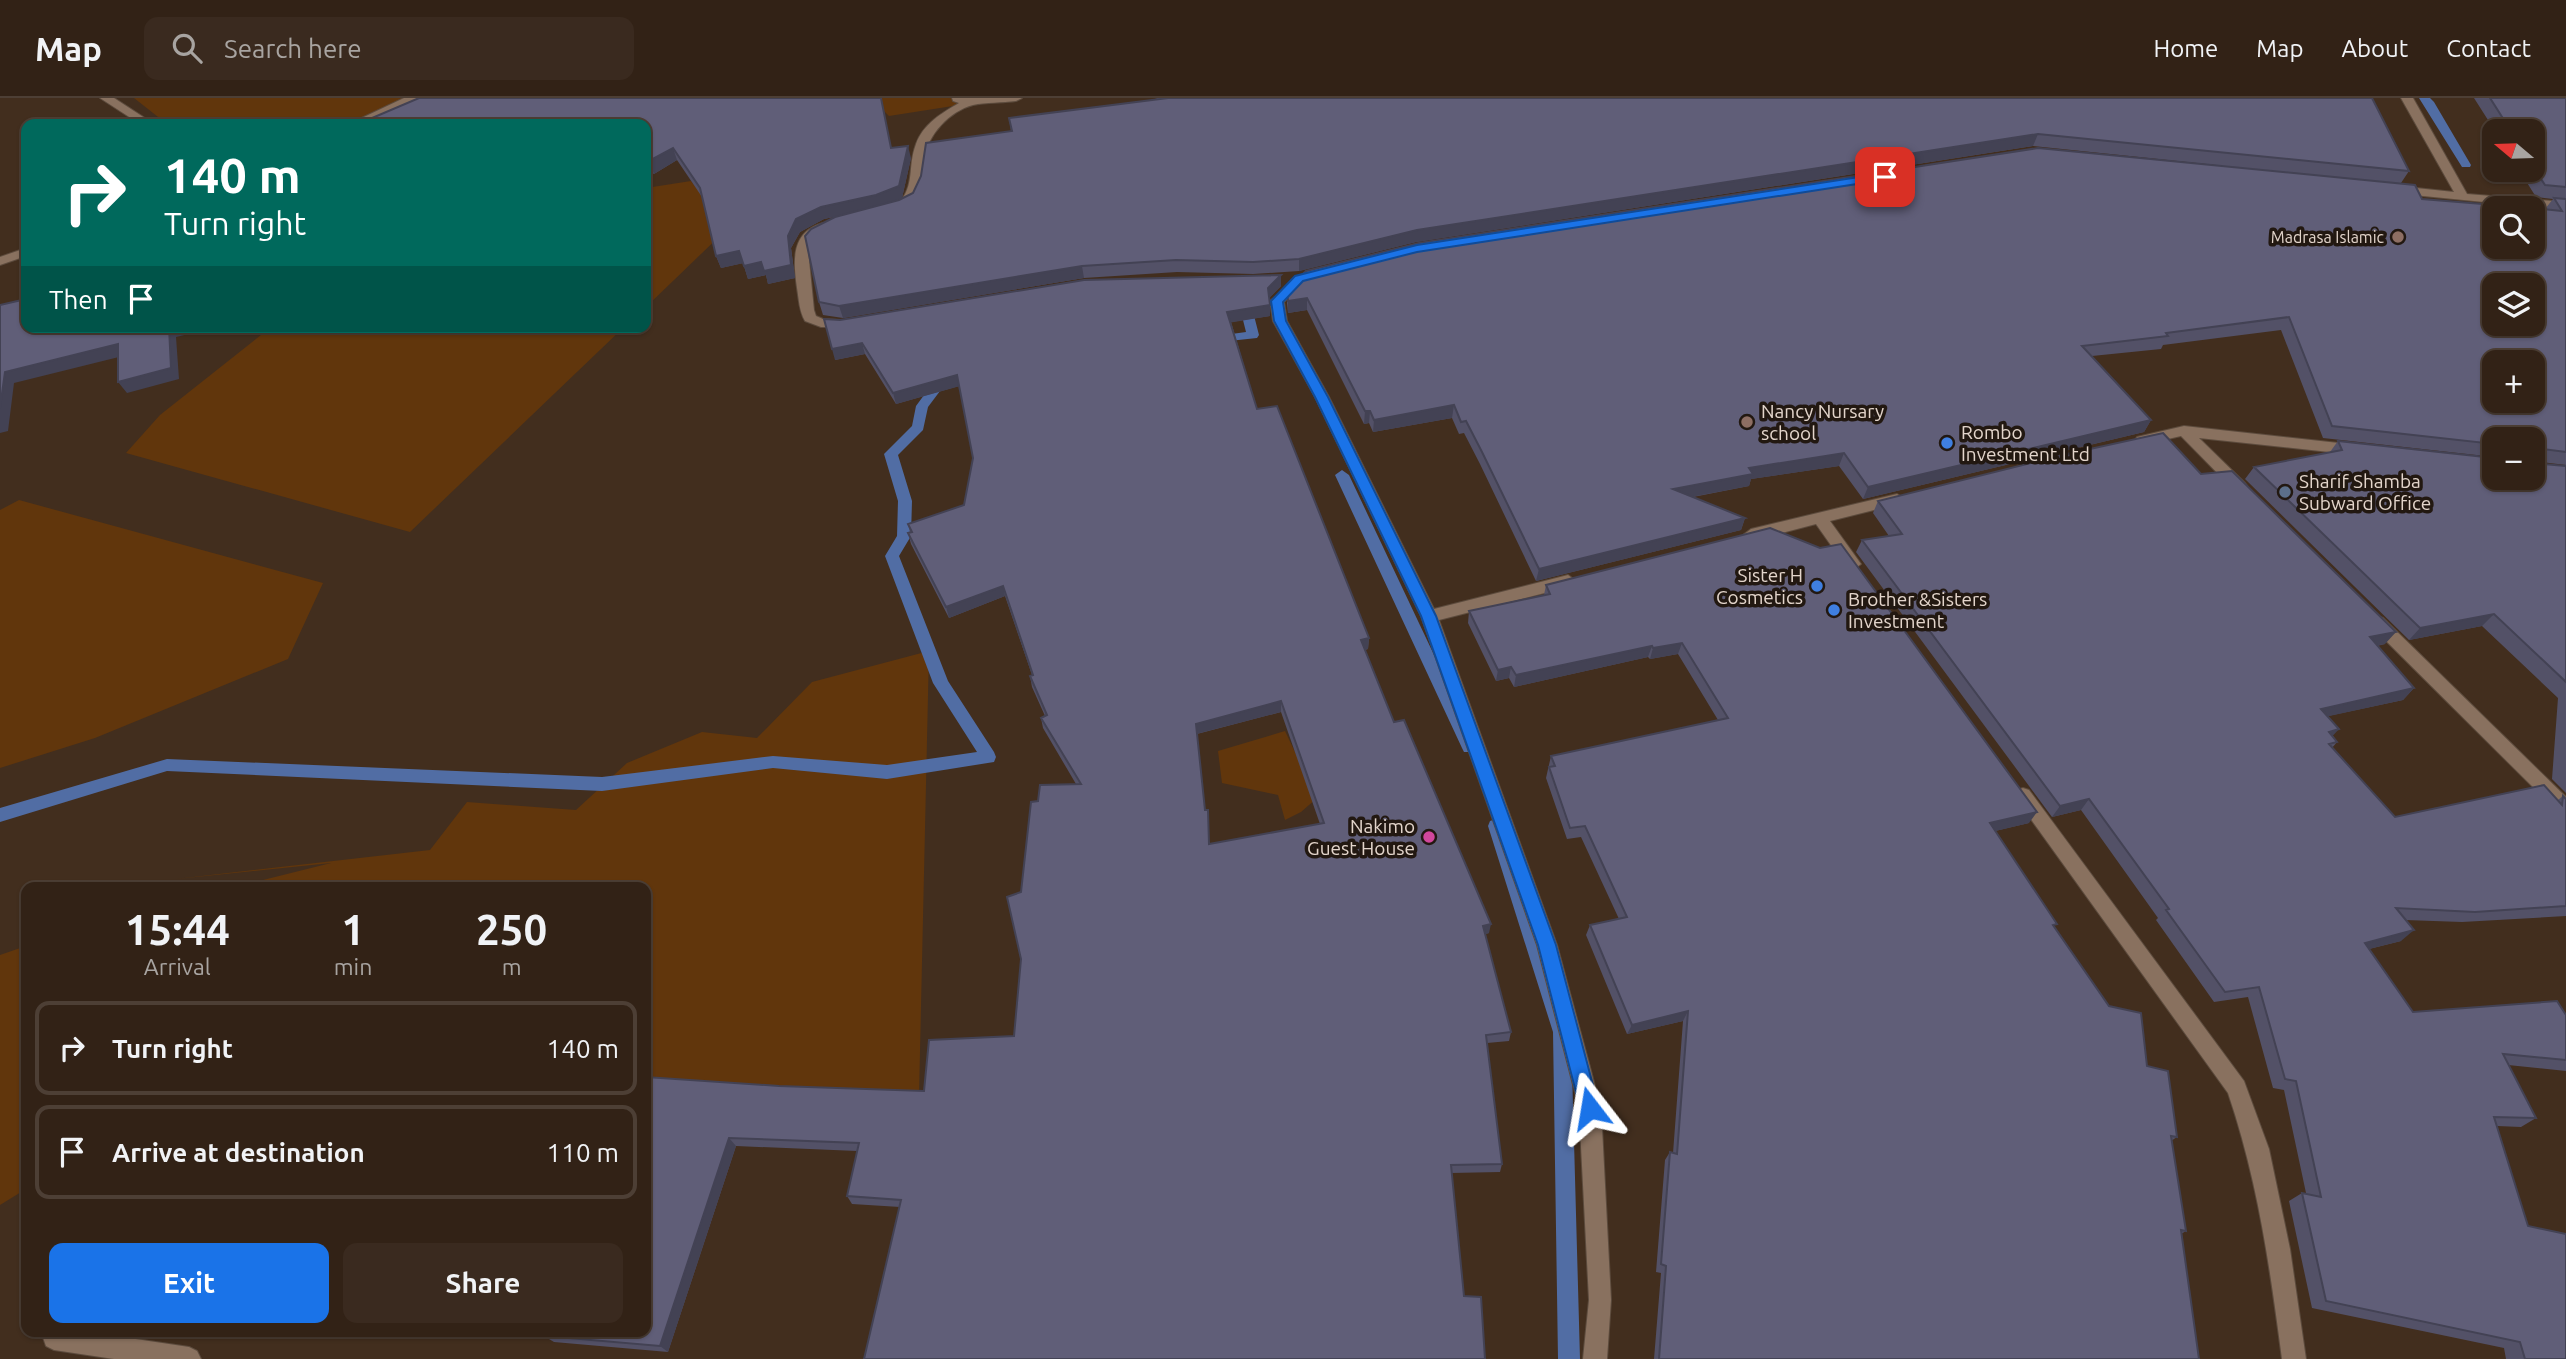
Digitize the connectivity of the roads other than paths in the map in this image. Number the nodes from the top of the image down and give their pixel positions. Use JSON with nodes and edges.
{"nodes":[{"id":1,"x":106,"y":98,"type":"edge"},
{"id":2,"x":413,"y":98,"type":"edge"},
{"id":3,"x":952,"y":98,"type":"edge"},
{"id":4,"x":1016,"y":98,"type":"edge"},
{"id":5,"x":2407,"y":98,"type":"edge"},
{"id":6,"x":968,"y":102,"type":"junction"},
{"id":7,"x":140,"y":119,"type":"edge"},
{"id":8,"x":366,"y":119,"type":"edge"},
{"id":9,"x":2380,"y":189,"type":"edge"},
{"id":10,"x":2463,"y":197,"type":"junction"},
{"id":11,"x":2566,"y":206,"type":"edge"},
{"id":12,"x":891,"y":212,"type":"edge"},
{"id":13,"x":841,"y":223,"type":"edge"},
{"id":14,"x":21,"y":254,"type":"edge"},
{"id":15,"x":0,"y":261,"type":"edge"},
{"id":16,"x":1325,"y":272,"type":"edge"},
{"id":17,"x":1299,"y":278,"type":"junction"},
{"id":18,"x":1276,"y":279,"type":"edge"},
{"id":19,"x":856,"y":323,"type":"edge"},
{"id":20,"x":2184,"y":431,"type":"junction"},
{"id":21,"x":2122,"y":445,"type":"edge"},
{"id":22,"x":2373,"y":452,"type":"edge"},
{"id":23,"x":1913,"y":495,"type":"edge"},
{"id":24,"x":2253,"y":499,"type":"edge"},
{"id":25,"x":1820,"y":518,"type":"junction"},
{"id":26,"x":1739,"y":538,"type":"edge"},
{"id":27,"x":1861,"y":574,"type":"edge"},
{"id":28,"x":1577,"y":579,"type":"edge"},
{"id":29,"x":2360,"y":606,"type":"edge"},
{"id":30,"x":1429,"y":616,"type":"junction"},
{"id":31,"x":2008,"y":775,"type":"edge"},
{"id":32,"x":2566,"y":809,"type":"edge"},
{"id":33,"x":54,"y":1337,"type":"edge"},
{"id":34,"x":189,"y":1359,"type":"edge"},
{"id":35,"x":1595,"y":1359,"type":"edge"},
{"id":36,"x":2294,"y":1359,"type":"edge"}],
"edges":[{"from":1,"to":7,"type":"street"},
{"from":2,"to":8,"type":"street"},
{"from":3,"to":6,"type":"street"},
{"from":4,"to":6,"type":"street"},
{"from":5,"to":10,"type":"street"},
{"from":6,"to":12,"type":"street"},
{"from":9,"to":10,"type":"street"},
{"from":10,"to":11,"type":"street"},
{"from":13,"to":19,"type":"street"},
{"from":14,"to":15,"type":"street"},
{"from":16,"to":17,"type":"street"},
{"from":17,"to":18,"type":"street"},
{"from":17,"to":30,"type":"street"},
{"from":20,"to":21,"type":"street"},
{"from":20,"to":22,"type":"street"},
{"from":20,"to":24,"type":"street"},
{"from":23,"to":25,"type":"street"},
{"from":25,"to":26,"type":"street"},
{"from":25,"to":27,"type":"street"},
{"from":28,"to":30,"type":"street"},
{"from":29,"to":32,"type":"street"},
{"from":30,"to":35,"type":"street"},
{"from":31,"to":36,"type":"street"},
{"from":33,"to":34,"type":"street"}]}
